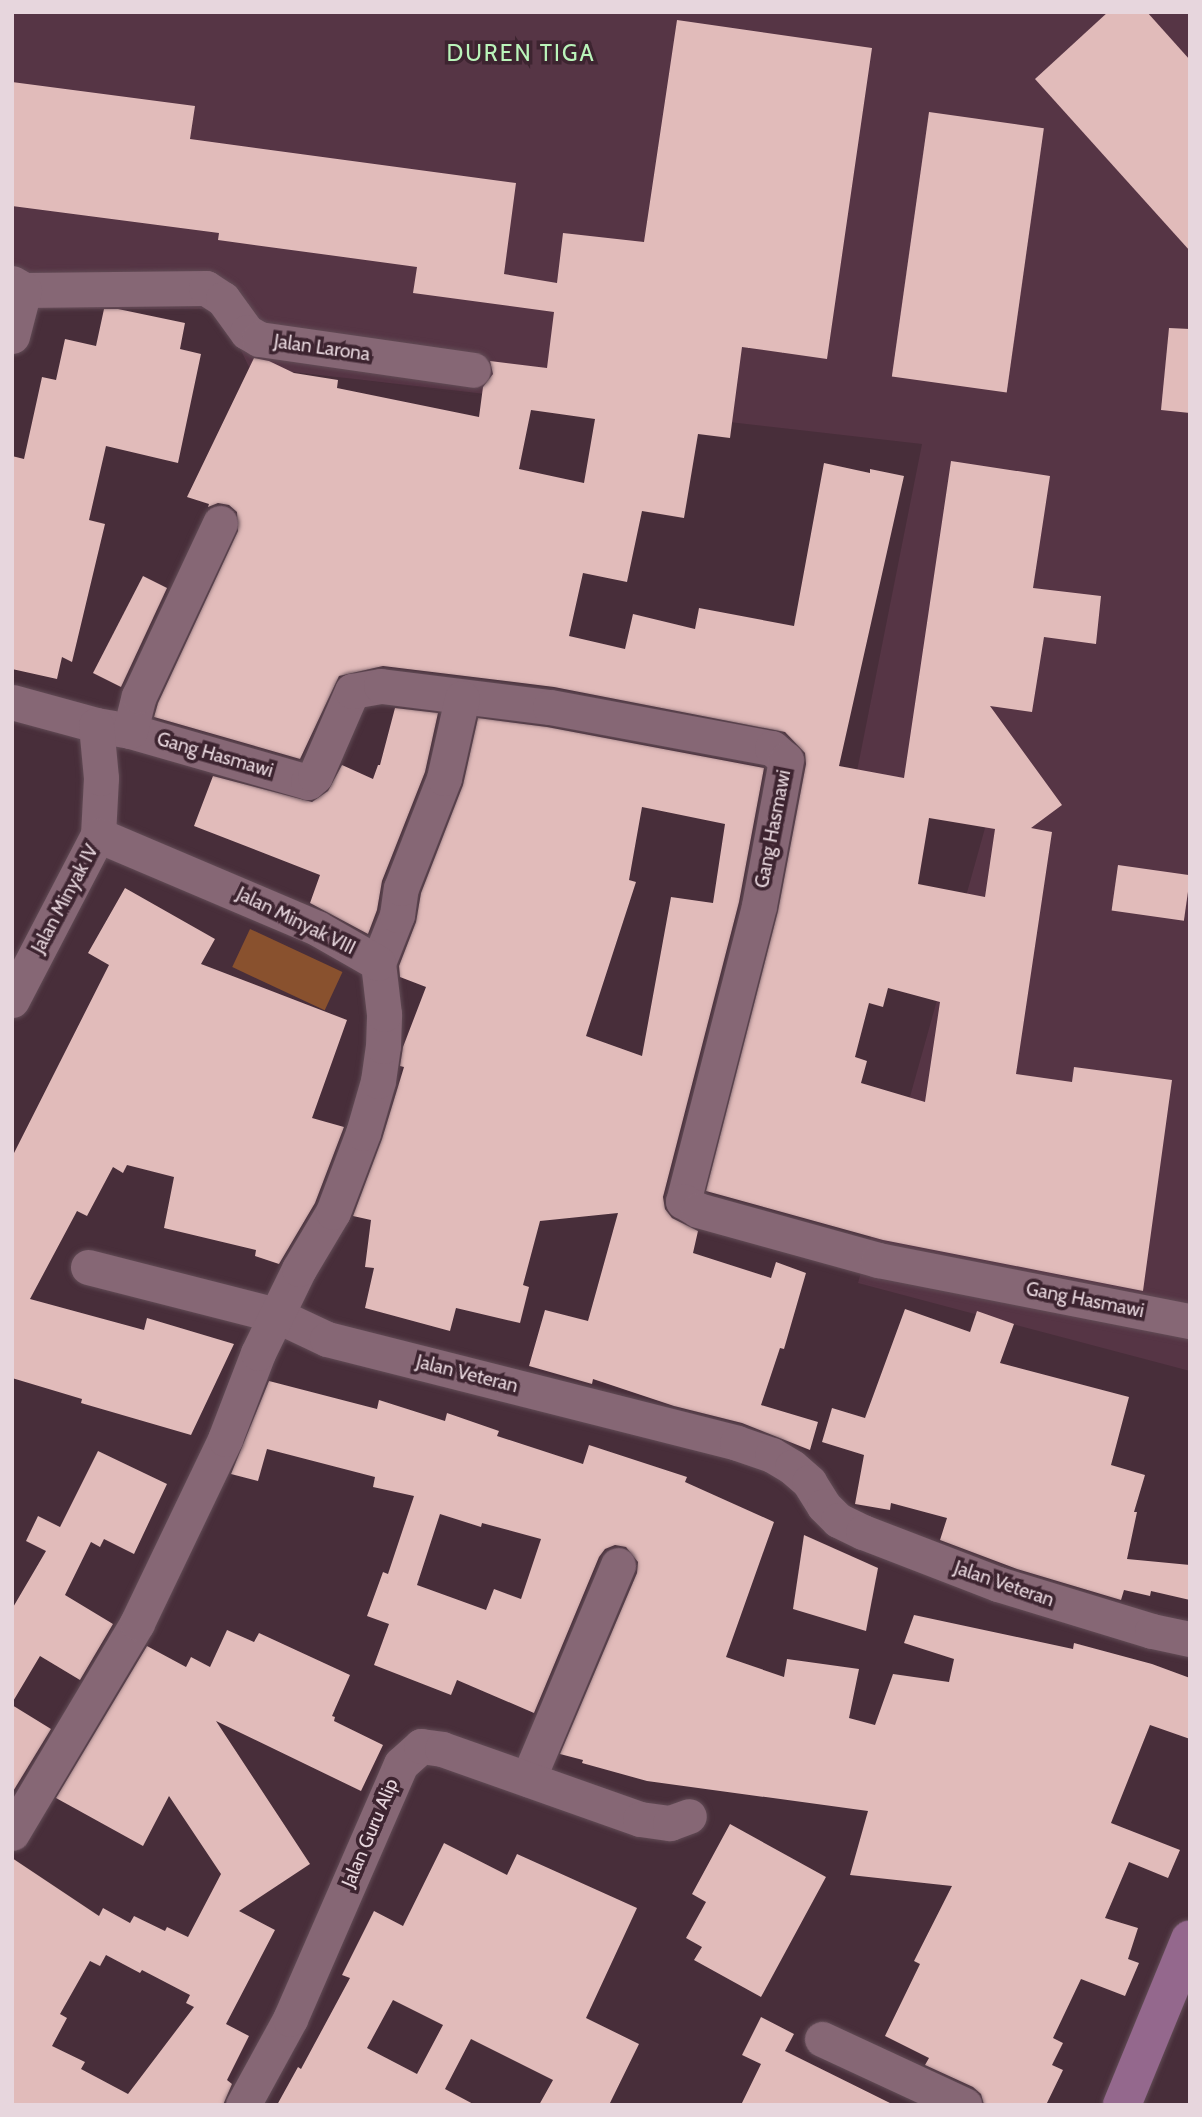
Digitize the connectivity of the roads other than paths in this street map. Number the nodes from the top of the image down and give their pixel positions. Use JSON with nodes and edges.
{"nodes":[{"id":1,"x":18,"y":287,"type":"edge"},
{"id":2,"x":12,"y":336,"type":"edge"},
{"id":3,"x":473,"y":370,"type":"dead end"},
{"id":4,"x":220,"y":523,"type":"dead end"},
{"id":5,"x":462,"y":698,"type":"junction"},
{"id":6,"x":12,"y":702,"type":"edge"},
{"id":7,"x":96,"y":725,"type":"junction"},
{"id":8,"x":130,"y":730,"type":"junction"},
{"id":9,"x":98,"y":835,"type":"junction"},
{"id":10,"x":378,"y":963,"type":"junction"},
{"id":11,"x":12,"y":1000,"type":"edge"},
{"id":12,"x":88,"y":1267,"type":"dead end"},
{"id":13,"x":276,"y":1315,"type":"junction"},
{"id":14,"x":1190,"y":1321,"type":"edge"},
{"id":15,"x":618,"y":1565,"type":"dead end"},
{"id":16,"x":1190,"y":1639,"type":"edge"},
{"id":17,"x":528,"y":1779,"type":"junction"},
{"id":18,"x":689,"y":1816,"type":"dead end"},
{"id":19,"x":12,"y":1833,"type":"edge"},
{"id":20,"x":1190,"y":1939,"type":"edge"},
{"id":21,"x":822,"y":2039,"type":"dead end"},
{"id":22,"x":243,"y":2105,"type":"edge"},
{"id":23,"x":964,"y":2105,"type":"edge"},
{"id":24,"x":1122,"y":2105,"type":"edge"}],
"edges":[{"from":1,"to":2,"type":"street","name":"Jalan Larona"},
{"from":1,"to":3,"type":"street","name":"Jalan Larona"},
{"from":4,"to":8,"type":"street"},
{"from":5,"to":8,"type":"street","name":"Gang Hasmawi"},
{"from":5,"to":10,"type":"street"},
{"from":5,"to":14,"type":"street","name":"Gang Hasmawi"},
{"from":6,"to":7,"type":"street","name":"Gang Hasmawi"},
{"from":7,"to":8,"type":"street","name":"Gang Hasmawi"},
{"from":7,"to":9,"type":"street"},
{"from":9,"to":10,"type":"street","name":"Jalan Minyak VIII"},
{"from":9,"to":11,"type":"street","name":"Jalan Minyak IV"},
{"from":10,"to":13,"type":"street","name":"Jalan Minyak VIII"},
{"from":12,"to":13,"type":"street","name":"Jalan Veteran"},
{"from":13,"to":16,"type":"street","name":"Jalan Veteran"},
{"from":13,"to":19,"type":"street"},
{"from":15,"to":17,"type":"street"},
{"from":17,"to":18,"type":"street","name":"Jalan Guru Alip"},
{"from":17,"to":22,"type":"street","name":"Jalan Guru Alip"},
{"from":20,"to":24,"type":"main road"},
{"from":21,"to":23,"type":"street"}]}
